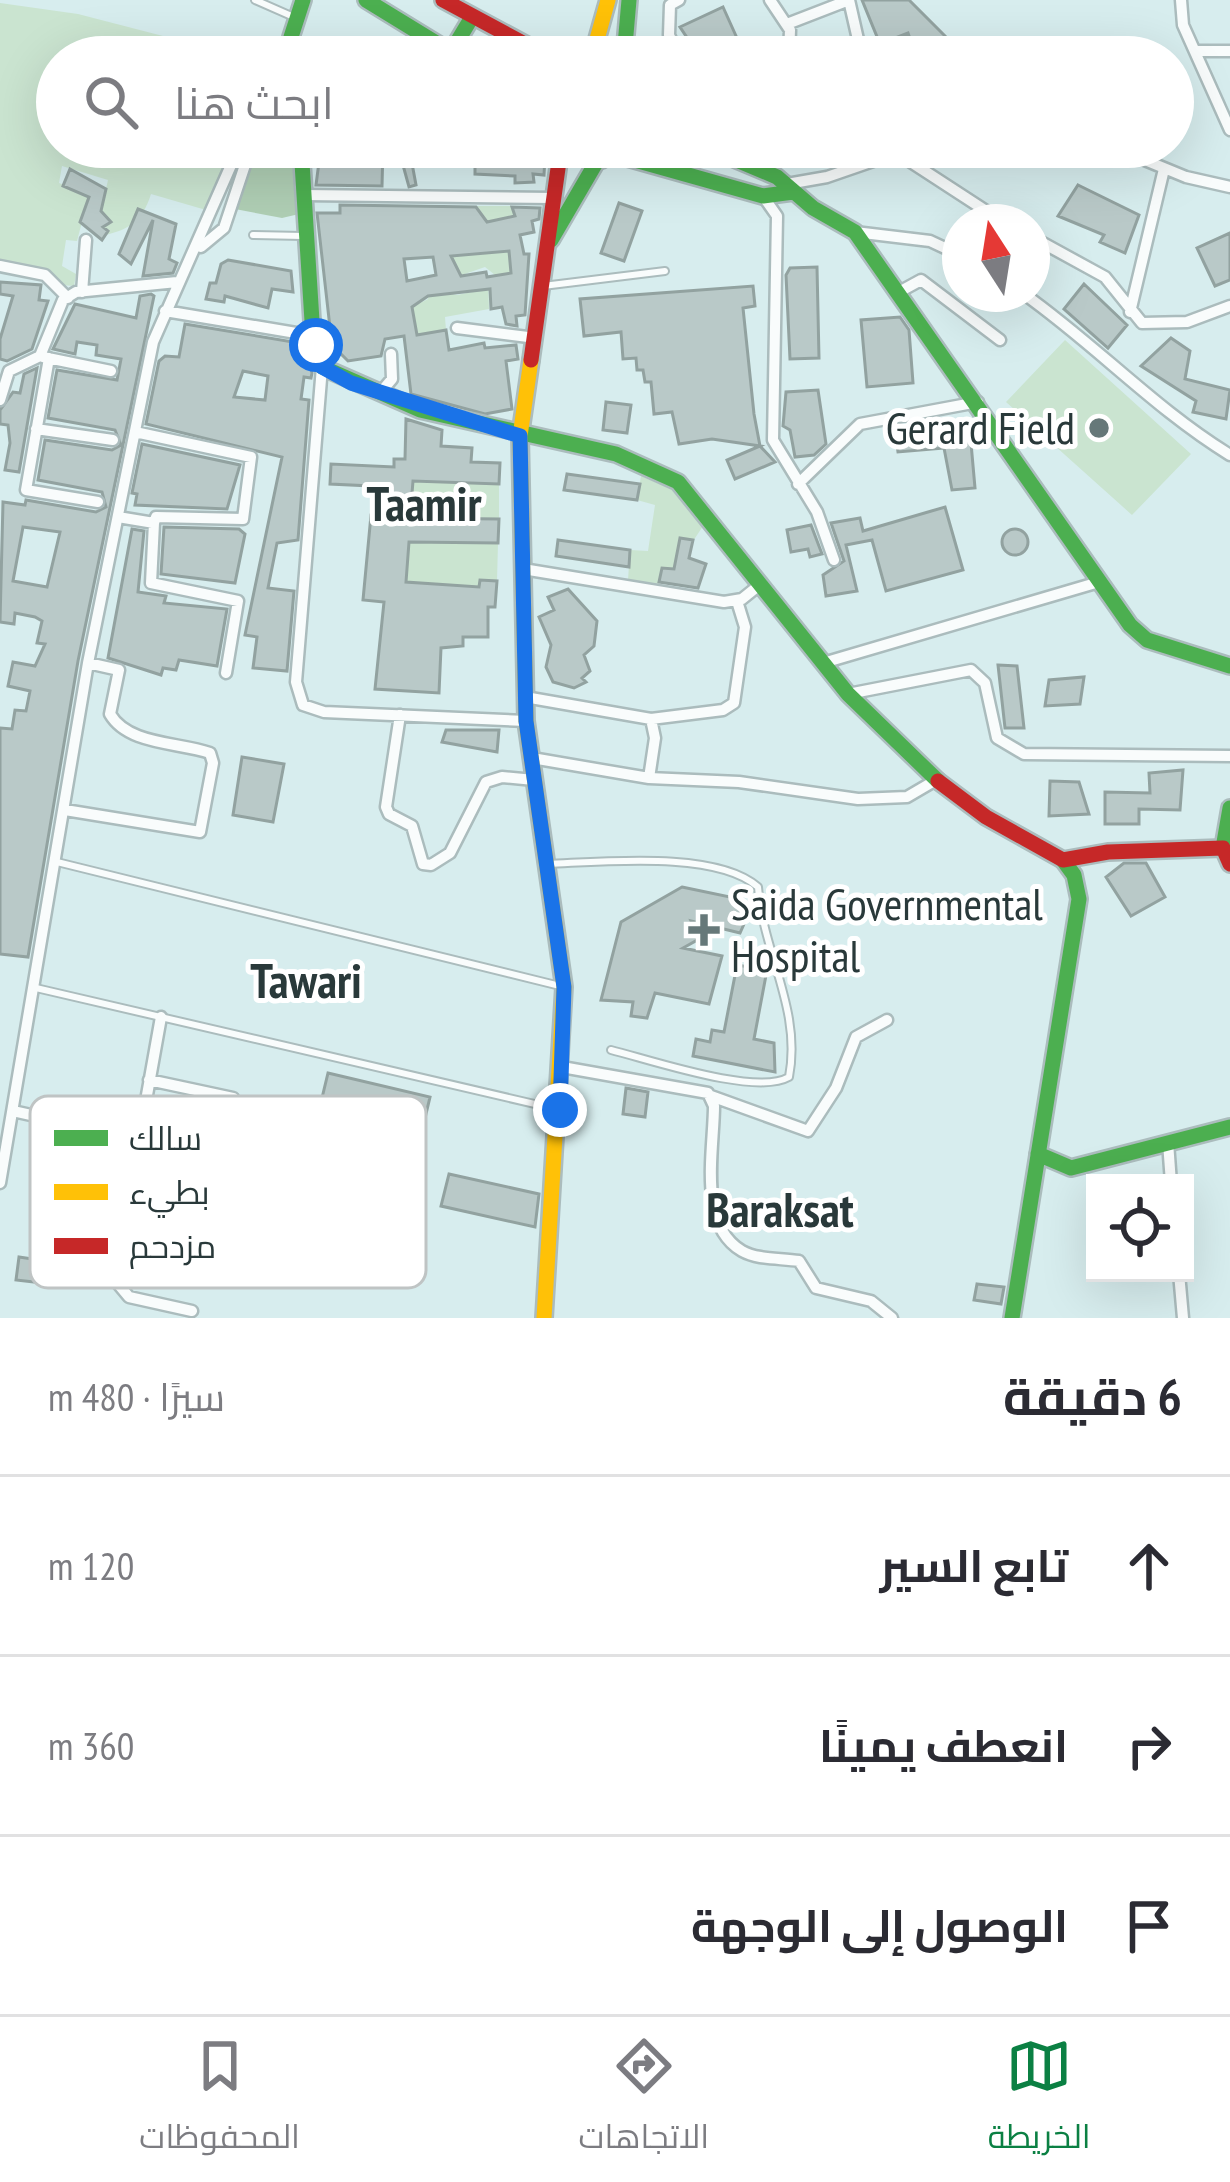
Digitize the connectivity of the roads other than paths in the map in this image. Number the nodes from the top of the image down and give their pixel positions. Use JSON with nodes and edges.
{"nodes":[{"id":1,"x":255,"y":0,"type":"edge"},
{"id":2,"x":303,"y":0,"type":"edge"},
{"id":3,"x":366,"y":0,"type":"edge"},
{"id":4,"x":443,"y":0,"type":"edge"},
{"id":5,"x":629,"y":0,"type":"edge"},
{"id":6,"x":770,"y":0,"type":"edge"},
{"id":7,"x":849,"y":0,"type":"edge"},
{"id":8,"x":1181,"y":0,"type":"edge"},
{"id":9,"x":673,"y":2,"type":"edge"},
{"id":10,"x":607,"y":6,"type":"edge"},
{"id":11,"x":472,"y":17,"type":"junction"},
{"id":12,"x":297,"y":18,"type":"junction"},
{"id":13,"x":628,"y":18,"type":"junction"},
{"id":14,"x":787,"y":24,"type":"junction"},
{"id":15,"x":293,"y":36,"type":"edge"},
{"id":16,"x":424,"y":36,"type":"edge"},
{"id":17,"x":464,"y":36,"type":"edge"},
{"id":18,"x":509,"y":36,"type":"edge"},
{"id":19,"x":595,"y":36,"type":"edge"},
{"id":20,"x":626,"y":36,"type":"edge"},
{"id":21,"x":669,"y":36,"type":"edge"},
{"id":22,"x":788,"y":36,"type":"edge"},
{"id":23,"x":857,"y":36,"type":"edge"},
{"id":24,"x":1189,"y":36,"type":"edge"},
{"id":25,"x":1194,"y":44,"type":"edge"},
{"id":26,"x":1197,"y":50,"type":"junction"},
{"id":27,"x":1230,"y":51,"type":"edge"},
{"id":28,"x":1230,"y":130,"type":"edge"},
{"id":29,"x":231,"y":168,"type":"edge"},
{"id":30,"x":243,"y":168,"type":"edge"},
{"id":31,"x":303,"y":168,"type":"edge"},
{"id":32,"x":560,"y":168,"type":"edge"},
{"id":33,"x":592,"y":168,"type":"edge"},
{"id":34,"x":674,"y":168,"type":"edge"},
{"id":35,"x":749,"y":168,"type":"edge"},
{"id":36,"x":851,"y":168,"type":"edge"},
{"id":37,"x":920,"y":168,"type":"edge"},
{"id":38,"x":1164,"y":169,"type":"joint"},
{"id":39,"x":1230,"y":187,"type":"edge"},
{"id":40,"x":790,"y":188,"type":"junction"},
{"id":41,"x":305,"y":195,"type":"junction"},
{"id":42,"x":763,"y":196,"type":"junction"},
{"id":43,"x":553,"y":198,"type":"junction"},
{"id":44,"x":975,"y":204,"type":"edge"},
{"id":45,"x":855,"y":232,"type":"junction"},
{"id":46,"x":253,"y":235,"type":"dead end"},
{"id":47,"x":306,"y":236,"type":"junction"},
{"id":48,"x":86,"y":240,"type":"dead end"},
{"id":49,"x":549,"y":242,"type":"junction"},
{"id":50,"x":942,"y":247,"type":"edge"},
{"id":51,"x":1050,"y":247,"type":"edge"},
{"id":52,"x":198,"y":249,"type":"junction"},
{"id":53,"x":0,"y":266,"type":"edge"},
{"id":54,"x":665,"y":271,"type":"dead end"},
{"id":55,"x":177,"y":282,"type":"junction"},
{"id":56,"x":543,"y":286,"type":"junction"},
{"id":57,"x":82,"y":292,"type":"junction"},
{"id":58,"x":899,"y":292,"type":"junction"},
{"id":59,"x":68,"y":298,"type":"junction"},
{"id":60,"x":1230,"y":306,"type":"edge"},
{"id":61,"x":165,"y":311,"type":"junction"},
{"id":62,"x":1048,"y":312,"type":"edge"},
{"id":63,"x":1130,"y":312,"type":"junction"},
{"id":64,"x":457,"y":328,"type":"dead end"},
{"id":65,"x":314,"y":336,"type":"junction"},
{"id":66,"x":536,"y":338,"type":"junction"},
{"id":67,"x":1000,"y":340,"type":"dead end"},
{"id":68,"x":392,"y":354,"type":"dead end"},
{"id":69,"x":44,"y":357,"type":"junction"},
{"id":70,"x":5,"y":366,"type":"edge"},
{"id":71,"x":322,"y":367,"type":"junction"},
{"id":72,"x":111,"y":371,"type":"dead end"},
{"id":73,"x":380,"y":393,"type":"junction"},
{"id":74,"x":0,"y":400,"type":"edge"},
{"id":75,"x":978,"y":402,"type":"junction"},
{"id":76,"x":37,"y":429,"type":"junction"},
{"id":77,"x":135,"y":432,"type":"junction"},
{"id":78,"x":520,"y":436,"type":"junction"},
{"id":79,"x":113,"y":440,"type":"dead end"},
{"id":80,"x":1230,"y":455,"type":"edge"},
{"id":81,"x":798,"y":484,"type":"junction"},
{"id":82,"x":98,"y":502,"type":"dead end"},
{"id":83,"x":118,"y":517,"type":"junction"},
{"id":84,"x":154,"y":523,"type":"junction"},
{"id":85,"x":834,"y":560,"type":"dead end"},
{"id":86,"x":523,"y":569,"type":"junction"},
{"id":87,"x":1099,"y":582,"type":"junction"},
{"id":88,"x":762,"y":583,"type":"junction"},
{"id":89,"x":737,"y":601,"type":"junction"},
{"id":90,"x":88,"y":663,"type":"junction"},
{"id":91,"x":824,"y":663,"type":"junction"},
{"id":92,"x":1230,"y":666,"type":"edge"},
{"id":93,"x":226,"y":673,"type":"dead end"},
{"id":94,"x":848,"y":694,"type":"junction"},
{"id":95,"x":526,"y":697,"type":"junction"},
{"id":96,"x":400,"y":715,"type":"junction"},
{"id":97,"x":651,"y":719,"type":"junction"},
{"id":98,"x":526,"y":721,"type":"junction"},
{"id":99,"x":1230,"y":756,"type":"edge"},
{"id":100,"x":532,"y":758,"type":"junction"},
{"id":101,"x":649,"y":778,"type":"junction"},
{"id":102,"x":535,"y":780,"type":"junction"},
{"id":103,"x":935,"y":780,"type":"junction"},
{"id":104,"x":1230,"y":808,"type":"edge"},
{"id":105,"x":65,"y":810,"type":"junction"},
{"id":106,"x":1222,"y":848,"type":"junction"},
{"id":107,"x":1063,"y":860,"type":"junction"},
{"id":108,"x":57,"y":862,"type":"junction"},
{"id":109,"x":544,"y":864,"type":"junction"},
{"id":110,"x":1230,"y":864,"type":"edge"},
{"id":111,"x":564,"y":987,"type":"junction"},
{"id":112,"x":36,"y":988,"type":"junction"},
{"id":113,"x":161,"y":1017,"type":"junction"},
{"id":114,"x":887,"y":1020,"type":"dead end"},
{"id":115,"x":611,"y":1050,"type":"dead end"},
{"id":116,"x":562,"y":1067,"type":"junction"},
{"id":117,"x":149,"y":1080,"type":"junction"},
{"id":118,"x":146,"y":1096,"type":"edge"},
{"id":119,"x":223,"y":1096,"type":"edge"},
{"id":120,"x":711,"y":1096,"type":"junction"},
{"id":121,"x":560,"y":1110,"type":"junction"},
{"id":122,"x":13,"y":1111,"type":"junction"},
{"id":123,"x":30,"y":1115,"type":"edge"},
{"id":124,"x":1230,"y":1127,"type":"edge"},
{"id":125,"x":1168,"y":1142,"type":"junction"},
{"id":126,"x":1038,"y":1154,"type":"junction"},
{"id":127,"x":1170,"y":1174,"type":"edge"},
{"id":128,"x":0,"y":1183,"type":"edge"},
{"id":129,"x":1180,"y":1282,"type":"edge"},
{"id":130,"x":118,"y":1288,"type":"edge"},
{"id":131,"x":192,"y":1312,"type":"dead end"},
{"id":132,"x":544,"y":1318,"type":"edge"},
{"id":133,"x":892,"y":1318,"type":"edge"},
{"id":134,"x":1012,"y":1318,"type":"edge"},
{"id":135,"x":1183,"y":1318,"type":"edge"}],
"edges":[{"from":1,"to":12,"type":"lane"},
{"from":2,"to":12,"type":"street"},
{"from":3,"to":16,"type":"street"},
{"from":4,"to":11,"type":"street"},
{"from":5,"to":13,"type":"street"},
{"from":6,"to":14,"type":"street"},
{"from":7,"to":14,"type":"street"},
{"from":7,"to":23,"type":"street"},
{"from":8,"to":24,"type":"street"},
{"from":9,"to":21,"type":"street"},
{"from":10,"to":13,"type":"street"},
{"from":10,"to":19,"type":"street"},
{"from":11,"to":17,"type":"street"},
{"from":11,"to":18,"type":"street"},
{"from":12,"to":15,"type":"street"},
{"from":13,"to":20,"type":"street"},
{"from":14,"to":22,"type":"street"},
{"from":25,"to":26,"type":"street"},
{"from":26,"to":27,"type":"street"},
{"from":26,"to":28,"type":"street"},
{"from":29,"to":52,"type":"street"},
{"from":30,"to":52,"type":"street"},
{"from":31,"to":41,"type":"street"},
{"from":32,"to":43,"type":"street"},
{"from":33,"to":49,"type":"street"},
{"from":34,"to":42,"type":"street"},
{"from":35,"to":40,"type":"street"},
{"from":36,"to":40,"type":"street"},
{"from":37,"to":44,"type":"street"},
{"from":38,"to":39,"type":"street"},
{"from":38,"to":63,"type":"street"},
{"from":40,"to":42,"type":"street"},
{"from":40,"to":45,"type":"street"},
{"from":41,"to":43,"type":"street"},
{"from":41,"to":47,"type":"street"},
{"from":42,"to":81,"type":"street"},
{"from":43,"to":49,"type":"street"},
{"from":45,"to":50,"type":"street"},
{"from":45,"to":58,"type":"street"},
{"from":46,"to":47,"type":"lane"},
{"from":47,"to":65,"type":"street"},
{"from":48,"to":57,"type":"street"},
{"from":49,"to":56,"type":"street"},
{"from":51,"to":63,"type":"street"},
{"from":52,"to":55,"type":"street"},
{"from":53,"to":59,"type":"street"},
{"from":54,"to":56,"type":"lane"},
{"from":55,"to":57,"type":"street"},
{"from":55,"to":61,"type":"street"},
{"from":56,"to":66,"type":"street"},
{"from":57,"to":59,"type":"street"},
{"from":58,"to":67,"type":"street"},
{"from":58,"to":75,"type":"street"},
{"from":59,"to":69,"type":"street"},
{"from":60,"to":63,"type":"street"},
{"from":61,"to":65,"type":"street"},
{"from":61,"to":77,"type":"street"},
{"from":62,"to":80,"type":"street"},
{"from":64,"to":66,"type":"street"},
{"from":65,"to":71,"type":"street"},
{"from":66,"to":78,"type":"street"},
{"from":68,"to":73,"type":"street"},
{"from":69,"to":70,"type":"street"},
{"from":69,"to":72,"type":"street"},
{"from":69,"to":76,"type":"street"},
{"from":70,"to":74,"type":"street"},
{"from":71,"to":73,"type":"street"},
{"from":71,"to":96,"type":"street"},
{"from":73,"to":78,"type":"street"},
{"from":75,"to":81,"type":"street"},
{"from":75,"to":87,"type":"street"},
{"from":76,"to":79,"type":"street"},
{"from":76,"to":82,"type":"street"},
{"from":77,"to":83,"type":"street"},
{"from":77,"to":84,"type":"street"},
{"from":78,"to":86,"type":"street"},
{"from":78,"to":88,"type":"street"},
{"from":81,"to":85,"type":"street"},
{"from":83,"to":84,"type":"street"},
{"from":83,"to":90,"type":"street"},
{"from":84,"to":93,"type":"street"},
{"from":86,"to":89,"type":"street"},
{"from":86,"to":95,"type":"street"},
{"from":87,"to":91,"type":"street"},
{"from":87,"to":92,"type":"street"},
{"from":88,"to":89,"type":"street"},
{"from":88,"to":91,"type":"street"},
{"from":89,"to":97,"type":"street"},
{"from":90,"to":105,"type":"street"},
{"from":90,"to":105,"type":"street"},
{"from":91,"to":94,"type":"street"},
{"from":94,"to":99,"type":"street"},
{"from":94,"to":103,"type":"street"},
{"from":95,"to":97,"type":"street"},
{"from":95,"to":98,"type":"street"},
{"from":96,"to":98,"type":"street"},
{"from":96,"to":102,"type":"street"},
{"from":97,"to":101,"type":"street"},
{"from":98,"to":100,"type":"street"},
{"from":100,"to":101,"type":"street"},
{"from":100,"to":102,"type":"street"},
{"from":101,"to":103,"type":"street"},
{"from":102,"to":109,"type":"street"},
{"from":103,"to":107,"type":"street"},
{"from":104,"to":106,"type":"street"},
{"from":105,"to":108,"type":"street"},
{"from":106,"to":107,"type":"street"},
{"from":106,"to":110,"type":"street"},
{"from":107,"to":126,"type":"street"},
{"from":108,"to":111,"type":"lane"},
{"from":108,"to":112,"type":"street"},
{"from":109,"to":111,"type":"street"},
{"from":109,"to":115,"type":"lane"},
{"from":111,"to":116,"type":"street"},
{"from":112,"to":113,"type":"lane"},
{"from":112,"to":122,"type":"street"},
{"from":113,"to":117,"type":"street"},
{"from":113,"to":121,"type":"lane"},
{"from":114,"to":120,"type":"street"},
{"from":116,"to":120,"type":"street"},
{"from":116,"to":121,"type":"street"},
{"from":117,"to":118,"type":"street"},
{"from":117,"to":119,"type":"street"},
{"from":120,"to":133,"type":"street"},
{"from":121,"to":132,"type":"street"},
{"from":122,"to":123,"type":"street"},
{"from":122,"to":128,"type":"street"},
{"from":124,"to":125,"type":"street"},
{"from":125,"to":126,"type":"street"},
{"from":125,"to":127,"type":"street"},
{"from":126,"to":134,"type":"street"},
{"from":129,"to":135,"type":"street"},
{"from":130,"to":131,"type":"street"}]}
